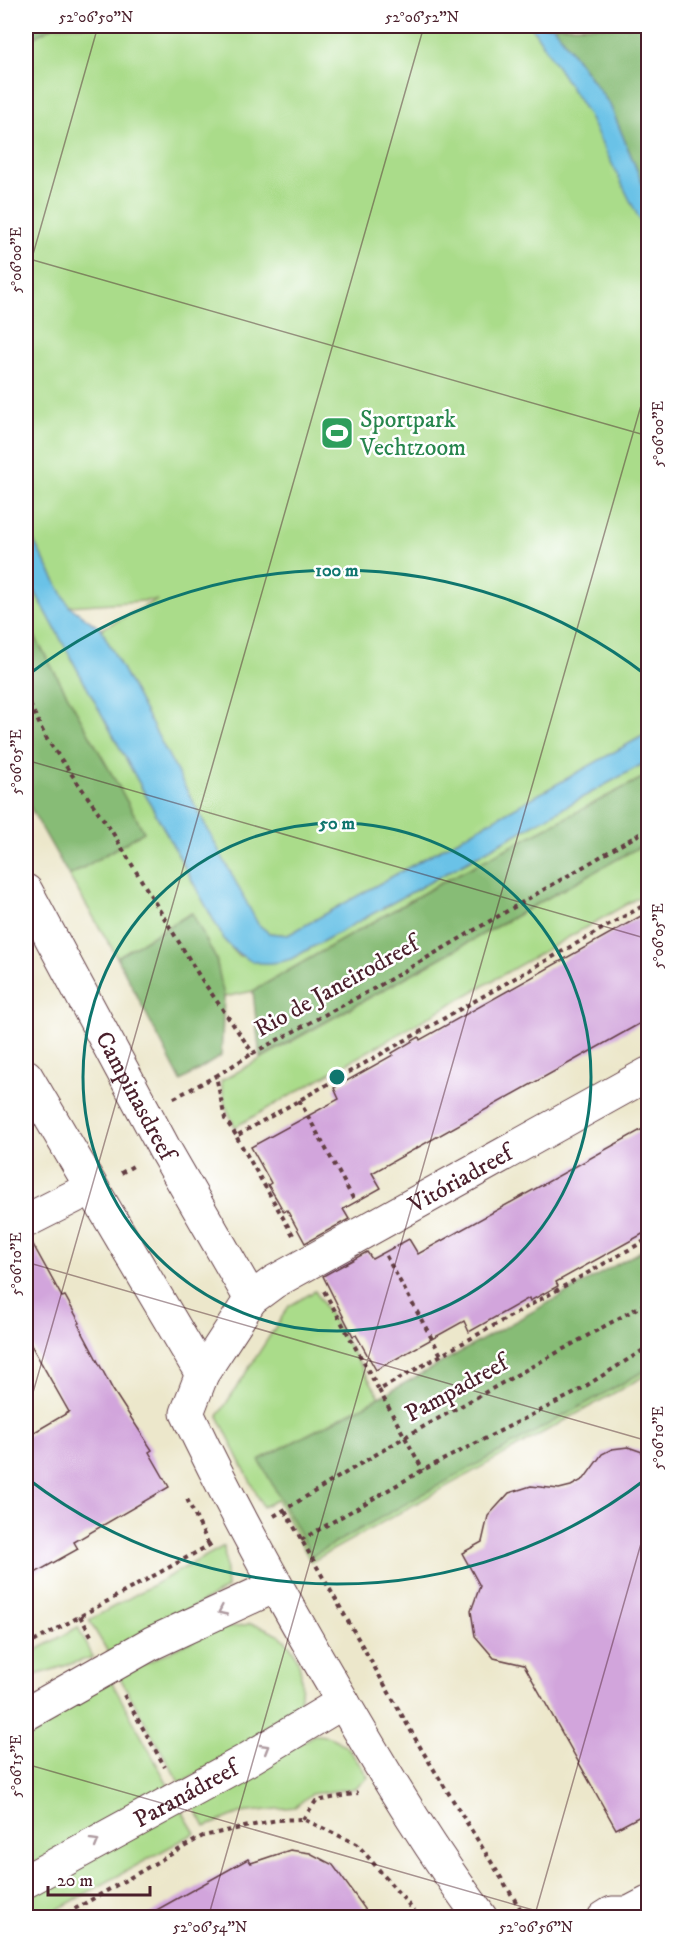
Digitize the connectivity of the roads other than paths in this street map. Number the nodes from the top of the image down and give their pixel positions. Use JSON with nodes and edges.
{"nodes":[{"id":1,"x":26,"y":891,"type":"edge"},
{"id":2,"x":648,"y":1074,"type":"edge"},
{"id":3,"x":26,"y":1076,"type":"edge"},
{"id":4,"x":91,"y":1188,"type":"junction"},
{"id":5,"x":26,"y":1221,"type":"edge"},
{"id":6,"x":263,"y":1290,"type":"junction"},
{"id":7,"x":202,"y":1374,"type":"junction"},
{"id":8,"x":275,"y":1586,"type":"junction"},
{"id":9,"x":343,"y":1702,"type":"junction"},
{"id":10,"x":26,"y":1714,"type":"edge"},
{"id":11,"x":26,"y":1881,"type":"edge"},
{"id":12,"x":648,"y":1903,"type":"edge"},
{"id":13,"x":481,"y":1917,"type":"edge"},
{"id":14,"x":604,"y":1917,"type":"edge"}],
"edges":[{"from":1,"to":6,"type":"street","name":"Campinasdreef"},
{"from":2,"to":6,"type":"street","name":"Vitóriadreef"},
{"from":3,"to":4,"type":"street"},
{"from":4,"to":5,"type":"street"},
{"from":4,"to":7,"type":"street"},
{"from":6,"to":7,"type":"street"},
{"from":7,"to":8,"type":"street"},
{"from":8,"to":9,"type":"street"},
{"from":8,"to":10,"type":"street","one_way":true},
{"from":11,"to":9,"type":"street","name":"Paranádreef","one_way":true},
{"from":9,"to":13,"type":"street"},
{"from":12,"to":14,"type":"street"}]}
